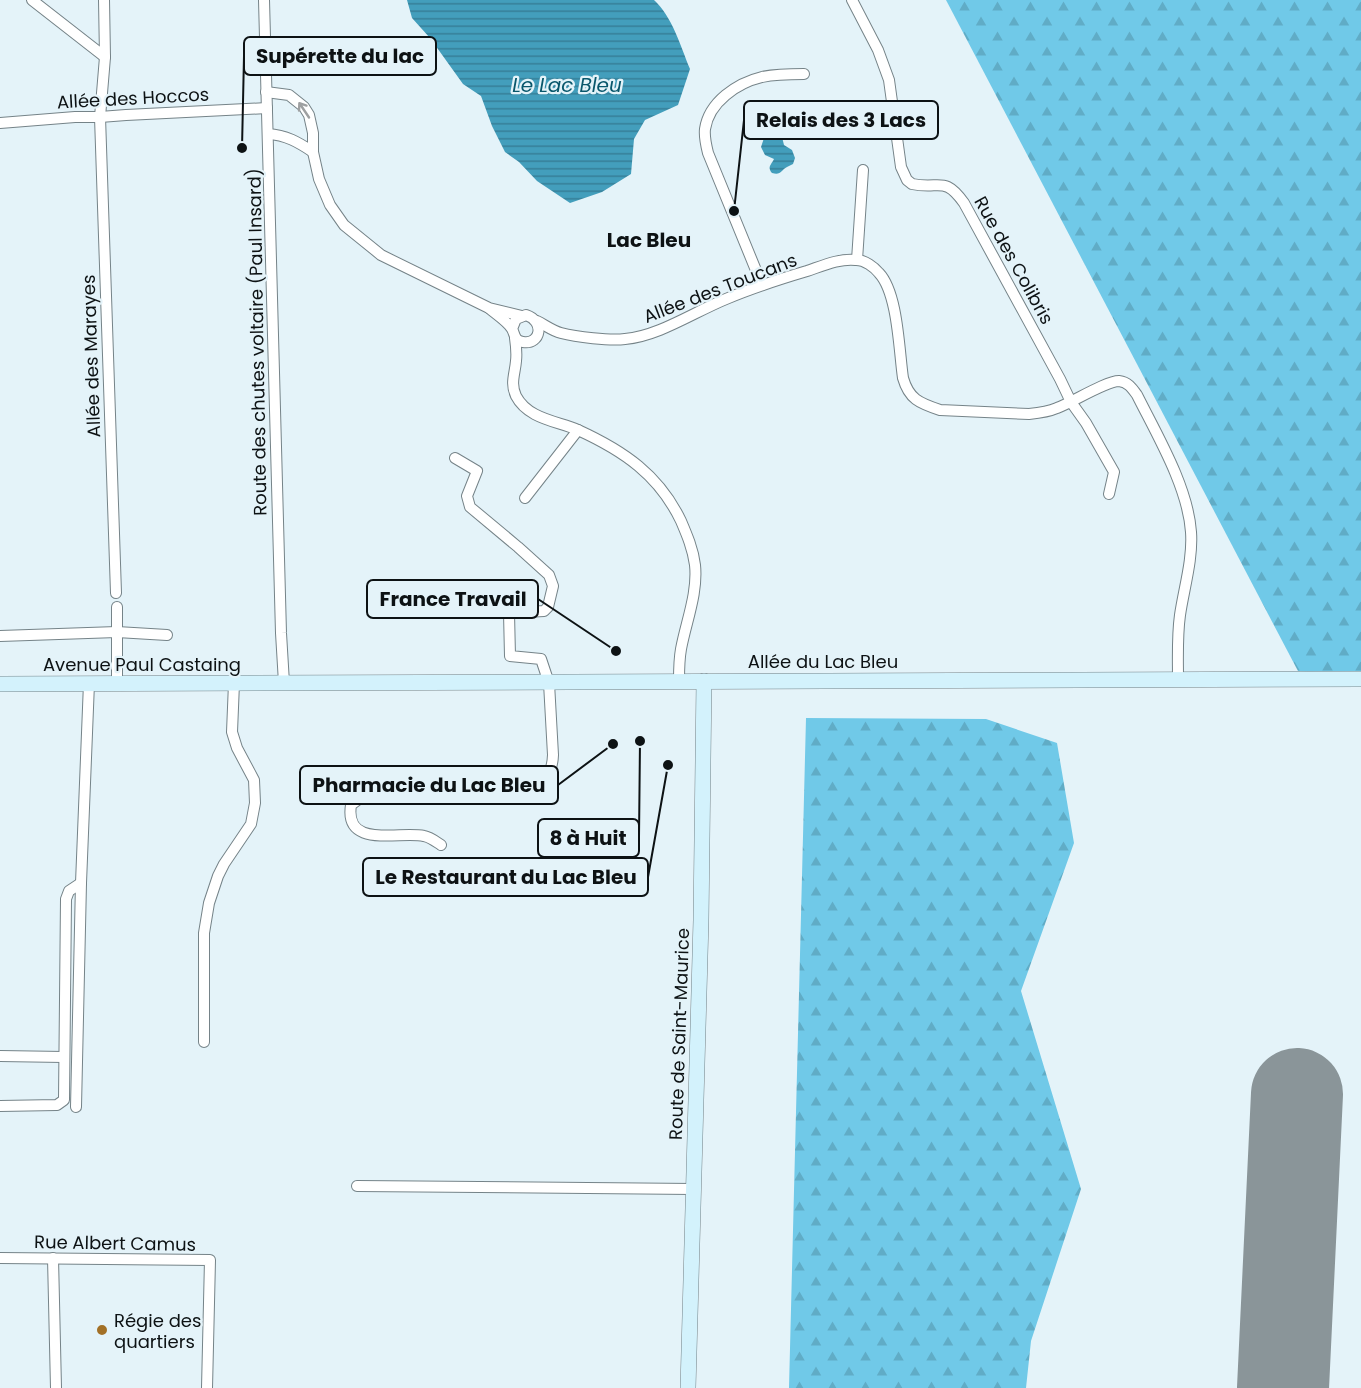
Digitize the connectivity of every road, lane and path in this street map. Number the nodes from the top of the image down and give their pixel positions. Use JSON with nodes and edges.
{"nodes":[{"id":1,"x":32,"y":0,"type":"edge"},
{"id":2,"x":104,"y":0,"type":"edge"},
{"id":3,"x":264,"y":0,"type":"edge"},
{"id":4,"x":852,"y":0,"type":"edge"},
{"id":5,"x":105,"y":57,"type":"junction"},
{"id":6,"x":804,"y":74,"type":"dead end"},
{"id":7,"x":266,"y":92,"type":"junction"},
{"id":8,"x":267,"y":108,"type":"junction"},
{"id":9,"x":100,"y":117,"type":"junction"},
{"id":10,"x":0,"y":123,"type":"edge"},
{"id":11,"x":268,"y":134,"type":"junction"},
{"id":12,"x":312,"y":152,"type":"junction"},
{"id":13,"x":863,"y":170,"type":"dead end"},
{"id":14,"x":856,"y":260,"type":"junction"},
{"id":15,"x":762,"y":285,"type":"junction"},
{"id":16,"x":489,"y":308,"type":"junction"},
{"id":17,"x":522,"y":316,"type":"junction"},
{"id":18,"x":537,"y":321,"type":"junction"},
{"id":19,"x":514,"y":333,"type":"junction"},
{"id":20,"x":560,"y":333,"type":"junction"},
{"id":21,"x":532,"y":340,"type":"junction"},
{"id":22,"x":516,"y":361,"type":"junction"},
{"id":23,"x":1071,"y":402,"type":"junction"},
{"id":24,"x":578,"y":430,"type":"junction"},
{"id":25,"x":455,"y":459,"type":"dead end"},
{"id":26,"x":1109,"y":494,"type":"dead end"},
{"id":27,"x":525,"y":498,"type":"dead end"},
{"id":28,"x":116,"y":593,"type":"dead end"},
{"id":29,"x":117,"y":607,"type":"dead end"},
{"id":30,"x":423,"y":610,"type":"dead end"},
{"id":31,"x":509,"y":613,"type":"junction"},
{"id":32,"x":117,"y":632,"type":"junction"},
{"id":33,"x":166,"y":635,"type":"dead end"},
{"id":34,"x":0,"y":636,"type":"edge"},
{"id":35,"x":1361,"y":679,"type":"edge"},
{"id":36,"x":1178,"y":680,"type":"junction"},
{"id":37,"x":679,"y":681,"type":"junction"},
{"id":38,"x":704,"y":681,"type":"junction"},
{"id":39,"x":89,"y":683,"type":"junction"},
{"id":40,"x":234,"y":683,"type":"junction"},
{"id":41,"x":284,"y":683,"type":"junction"},
{"id":42,"x":549,"y":683,"type":"junction"},
{"id":43,"x":0,"y":684,"type":"edge"},
{"id":44,"x":117,"y":684,"type":"junction"},
{"id":45,"x":441,"y":845,"type":"dead end"},
{"id":46,"x":81,"y":883,"type":"junction"},
{"id":47,"x":204,"y":1042,"type":"dead end"},
{"id":48,"x":0,"y":1056,"type":"edge"},
{"id":49,"x":64,"y":1057,"type":"junction"},
{"id":50,"x":0,"y":1106,"type":"edge"},
{"id":51,"x":76,"y":1107,"type":"dead end"},
{"id":52,"x":357,"y":1186,"type":"dead end"},
{"id":53,"x":694,"y":1189,"type":"junction"},
{"id":54,"x":0,"y":1258,"type":"edge"},
{"id":55,"x":53,"y":1258,"type":"junction"},
{"id":56,"x":56,"y":1388,"type":"edge"},
{"id":57,"x":207,"y":1388,"type":"edge"},
{"id":58,"x":688,"y":1388,"type":"edge"}],
"edges":[{"from":1,"to":5,"type":"street"},
{"from":2,"to":5,"type":"street","name":"Allée des Marayes"},
{"from":3,"to":7,"type":"street","name":"Route des chutes voltaire (Paul Insard)"},
{"from":4,"to":23,"type":"street","name":"Rue des Colibris"},
{"from":5,"to":9,"type":"street","name":"Allée des Marayes"},
{"from":6,"to":15,"type":"street"},
{"from":7,"to":8,"type":"street","name":"Route des chutes voltaire (Paul Insard)"},
{"from":12,"to":7,"type":"street","one_way":true},
{"from":8,"to":9,"type":"street","name":"Allée des Hoccos"},
{"from":8,"to":11,"type":"street","name":"Route des chutes voltaire (Paul Insard)"},
{"from":9,"to":10,"type":"street","name":"Allée des Hoccos"},
{"from":9,"to":28,"type":"street","name":"Allée des Marayes"},
{"from":11,"to":12,"type":"street"},
{"from":11,"to":41,"type":"street","name":"Route des chutes voltaire (Paul Insard)"},
{"from":12,"to":16,"type":"street"},
{"from":13,"to":14,"type":"street"},
{"from":14,"to":15,"type":"street","name":"Allée des Toucans"},
{"from":14,"to":23,"type":"street"},
{"from":15,"to":20,"type":"street","name":"Allée des Toucans"},
{"from":16,"to":17,"type":"street"},
{"from":16,"to":19,"type":"street"},
{"from":17,"to":18,"type":"street"},
{"from":17,"to":19,"type":"street"},
{"from":18,"to":20,"type":"street","name":"Allée des Toucans"},
{"from":18,"to":21,"type":"street"},
{"from":19,"to":21,"type":"street"},
{"from":19,"to":22,"type":"street"},
{"from":20,"to":21,"type":"street","name":"Allée des Toucans"},
{"from":21,"to":22,"type":"street"},
{"from":22,"to":24,"type":"street"},
{"from":23,"to":26,"type":"street","name":"Rue des Colibris"},
{"from":23,"to":36,"type":"street"},
{"from":24,"to":27,"type":"street"},
{"from":24,"to":37,"type":"street"},
{"from":25,"to":31,"type":"street"},
{"from":29,"to":32,"type":"street"},
{"from":30,"to":31,"type":"street"},
{"from":31,"to":42,"type":"street"},
{"from":32,"to":33,"type":"street"},
{"from":32,"to":34,"type":"street"},
{"from":32,"to":44,"type":"street"},
{"from":35,"to":36,"type":"street","name":"Allée du Lac Bleu"},
{"from":36,"to":38,"type":"street","name":"Allée du Lac Bleu"},
{"from":37,"to":38,"type":"street","name":"Allée du Lac Bleu"},
{"from":37,"to":42,"type":"street","name":"Allée du Lac Bleu"},
{"from":38,"to":53,"type":"street","name":"Route de Saint-Maurice"},
{"from":39,"to":43,"type":"street","name":"Avenue Paul Castaing"},
{"from":39,"to":44,"type":"street","name":"Avenue Paul Castaing"},
{"from":39,"to":46,"type":"street"},
{"from":40,"to":41,"type":"street","name":"Avenue Paul Castaing"},
{"from":40,"to":44,"type":"street","name":"Avenue Paul Castaing"},
{"from":40,"to":47,"type":"street"},
{"from":41,"to":42,"type":"street","name":"Allée du Lac Bleu"},
{"from":42,"to":45,"type":"street"},
{"from":46,"to":49,"type":"street"},
{"from":46,"to":51,"type":"street"},
{"from":48,"to":49,"type":"street"},
{"from":49,"to":50,"type":"street"},
{"from":52,"to":53,"type":"street"},
{"from":53,"to":58,"type":"street","name":"Route de Saint-Maurice"},
{"from":54,"to":55,"type":"street","name":"Rue Albert Camus"},
{"from":55,"to":56,"type":"street"},
{"from":55,"to":57,"type":"street","name":"Rue Albert Camus"}]}
